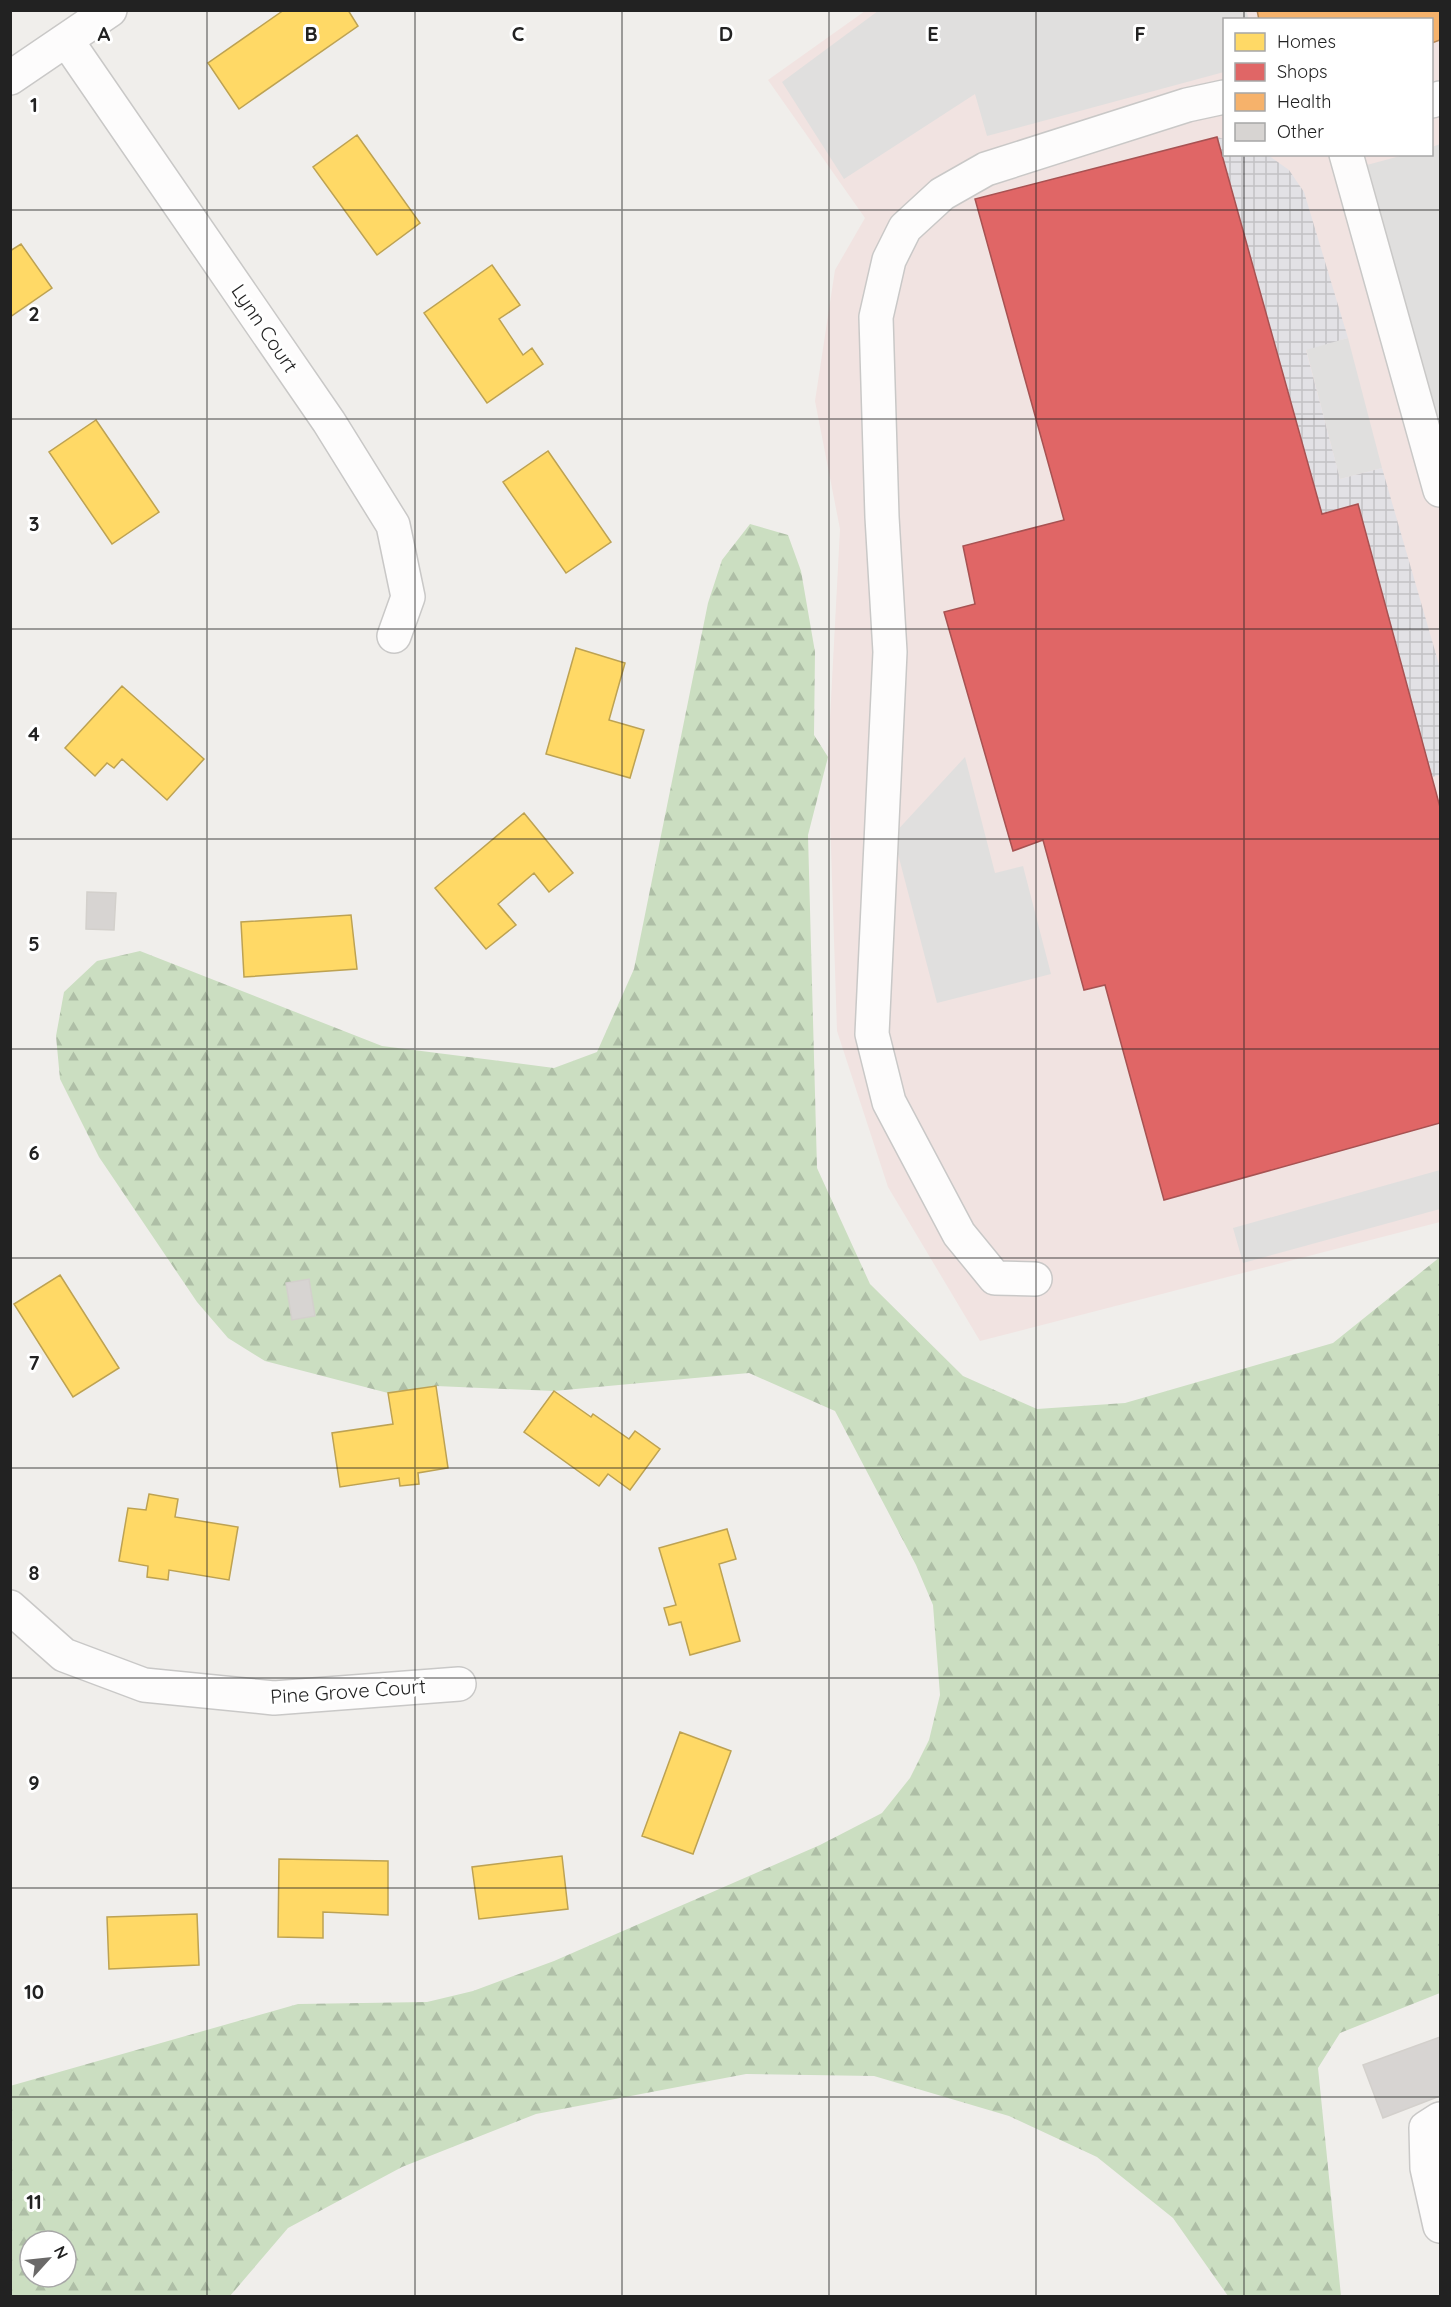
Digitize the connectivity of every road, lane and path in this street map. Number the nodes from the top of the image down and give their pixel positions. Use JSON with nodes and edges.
{"nodes":[{"id":1,"x":110,"y":10,"type":"edge"},
{"id":2,"x":68,"y":41,"type":"junction"},
{"id":3,"x":10,"y":78,"type":"edge"},
{"id":4,"x":1223,"y":97,"type":"edge"},
{"id":5,"x":1347,"y":156,"type":"edge"},
{"id":6,"x":1440,"y":490,"type":"edge"},
{"id":7,"x":394,"y":636,"type":"dead end"},
{"id":8,"x":1035,"y":1279,"type":"dead end"},
{"id":9,"x":10,"y":1607,"type":"edge"},
{"id":10,"x":459,"y":1684,"type":"dead end"},
{"id":11,"x":1440,"y":2119,"type":"edge"},
{"id":12,"x":1440,"y":2226,"type":"edge"}],
"edges":[{"from":1,"to":2,"type":"street"},
{"from":2,"to":3,"type":"street"},
{"from":2,"to":7,"type":"street","name":"Lynn Court"},
{"from":4,"to":8,"type":"street"},
{"from":5,"to":6,"type":"street"},
{"from":9,"to":10,"type":"street","name":"Pine Grove Court"},
{"from":11,"to":12,"type":"street"}]}
